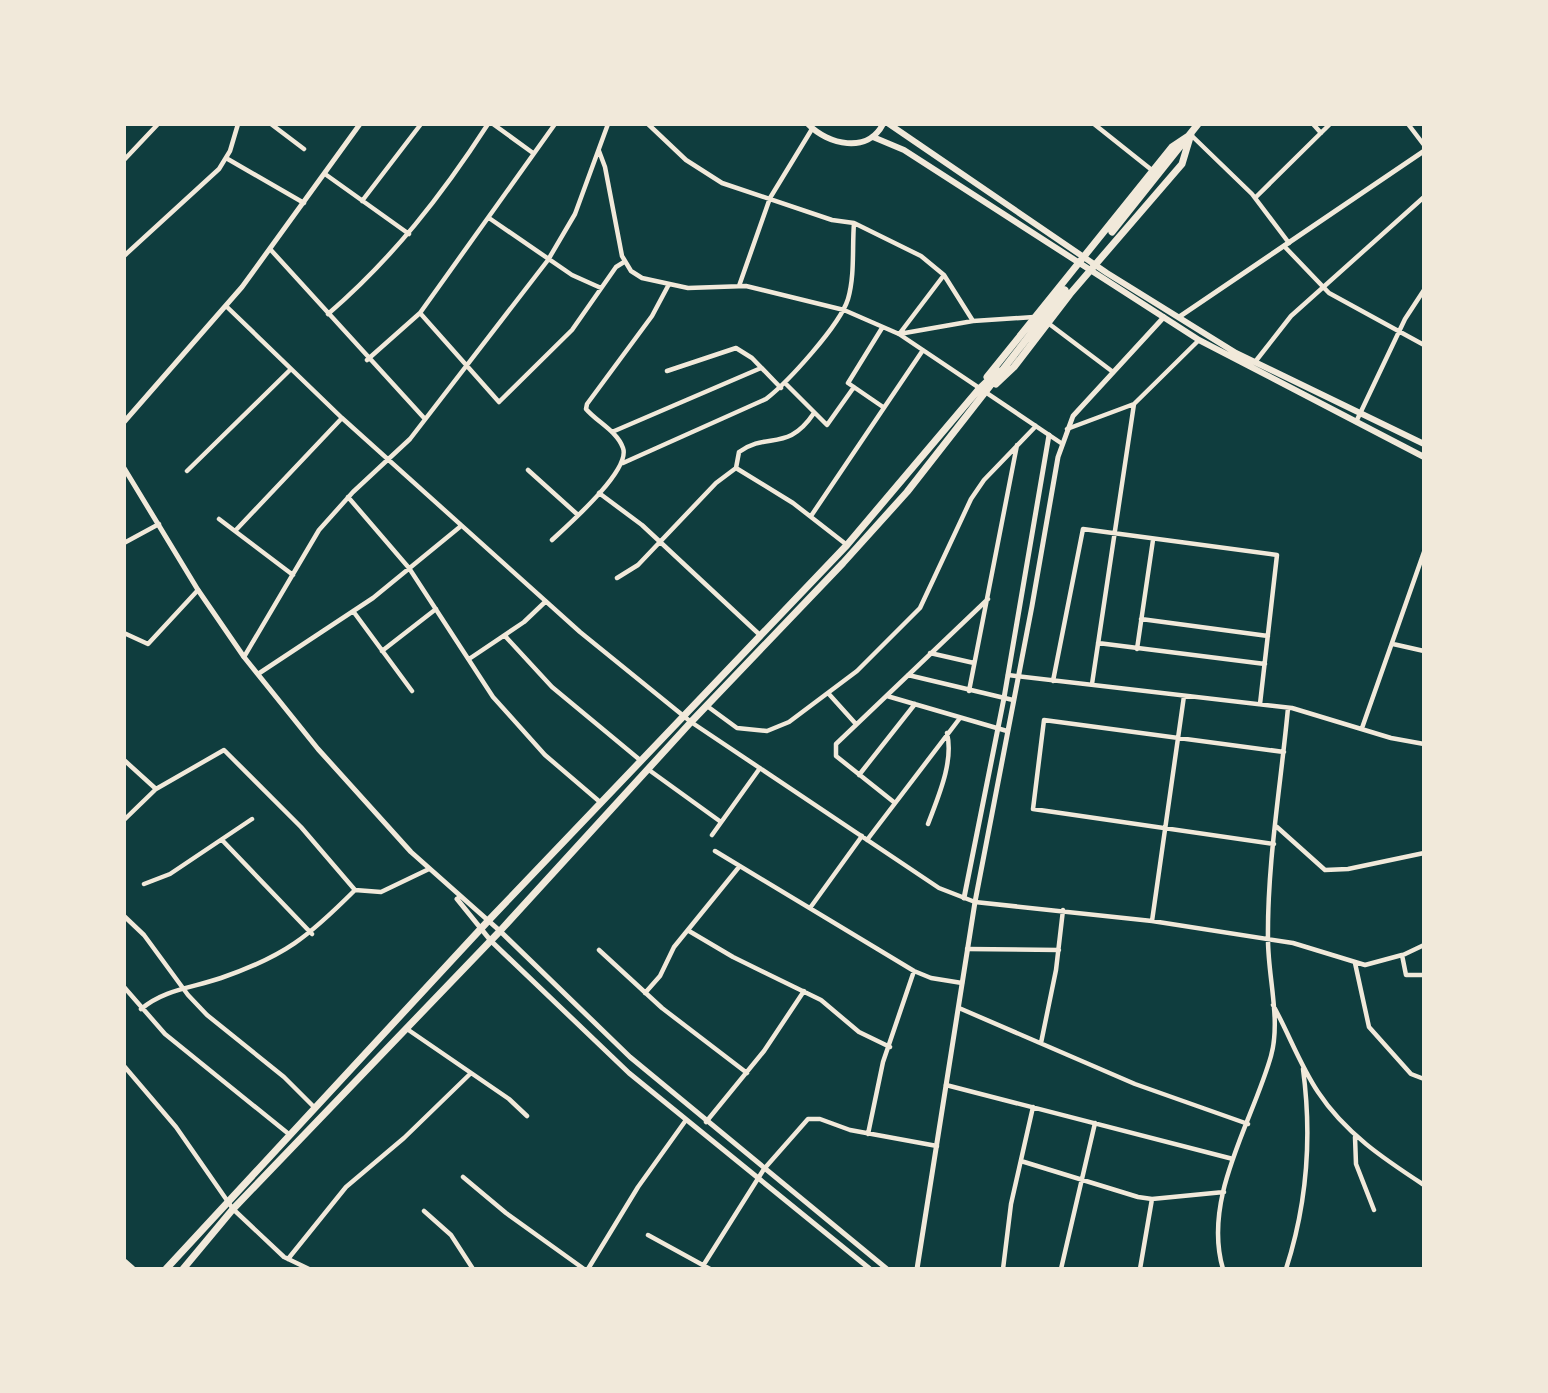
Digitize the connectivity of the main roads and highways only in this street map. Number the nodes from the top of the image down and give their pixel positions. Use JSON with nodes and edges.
{"nodes":[{"id":1,"x":883,"y":124,"type":"edge"},
{"id":2,"x":889,"y":124,"type":"edge"},
{"id":3,"x":1198,"y":124,"type":"edge"},
{"id":4,"x":810,"y":127,"type":"edge"},
{"id":5,"x":1191,"y":134,"type":"junction"},
{"id":6,"x":873,"y":137,"type":"junction"},
{"id":7,"x":1112,"y":232,"type":"dead end"},
{"id":8,"x":1085,"y":257,"type":"junction"},
{"id":9,"x":1079,"y":264,"type":"junction"},
{"id":10,"x":1094,"y":268,"type":"junction"},
{"id":11,"x":1065,"y":290,"type":"dead end"},
{"id":12,"x":982,"y":391,"type":"junction"},
{"id":13,"x":1424,"y":444,"type":"edge"},
{"id":14,"x":1424,"y":457,"type":"edge"},
{"id":15,"x":231,"y":1206,"type":"junction"},
{"id":16,"x":124,"y":1262,"type":"edge"},
{"id":17,"x":132,"y":1269,"type":"edge"},
{"id":18,"x":166,"y":1269,"type":"edge"},
{"id":19,"x":183,"y":1269,"type":"edge"}],
"edges":[{"from":1,"to":6,"type":"main road"},
{"from":2,"to":8,"type":"main road"},
{"from":3,"to":5,"type":"main road"},
{"from":4,"to":6,"type":"main road"},
{"from":5,"to":7,"type":"main road"},
{"from":5,"to":8,"type":"main road"},
{"from":5,"to":10,"type":"main road"},
{"from":6,"to":9,"type":"main road"},
{"from":8,"to":9,"type":"main road"},
{"from":8,"to":10,"type":"main road"},
{"from":9,"to":10,"type":"main road"},
{"from":9,"to":12,"type":"main road"},
{"from":10,"to":12,"type":"main road"},
{"from":10,"to":13,"type":"main road"},
{"from":10,"to":14,"type":"main road"},
{"from":11,"to":12,"type":"main road"},
{"from":12,"to":15,"type":"main road"},
{"from":12,"to":15,"type":"main road"},
{"from":15,"to":18,"type":"main road"},
{"from":15,"to":19,"type":"main road"},
{"from":16,"to":17,"type":"main road"}]}
